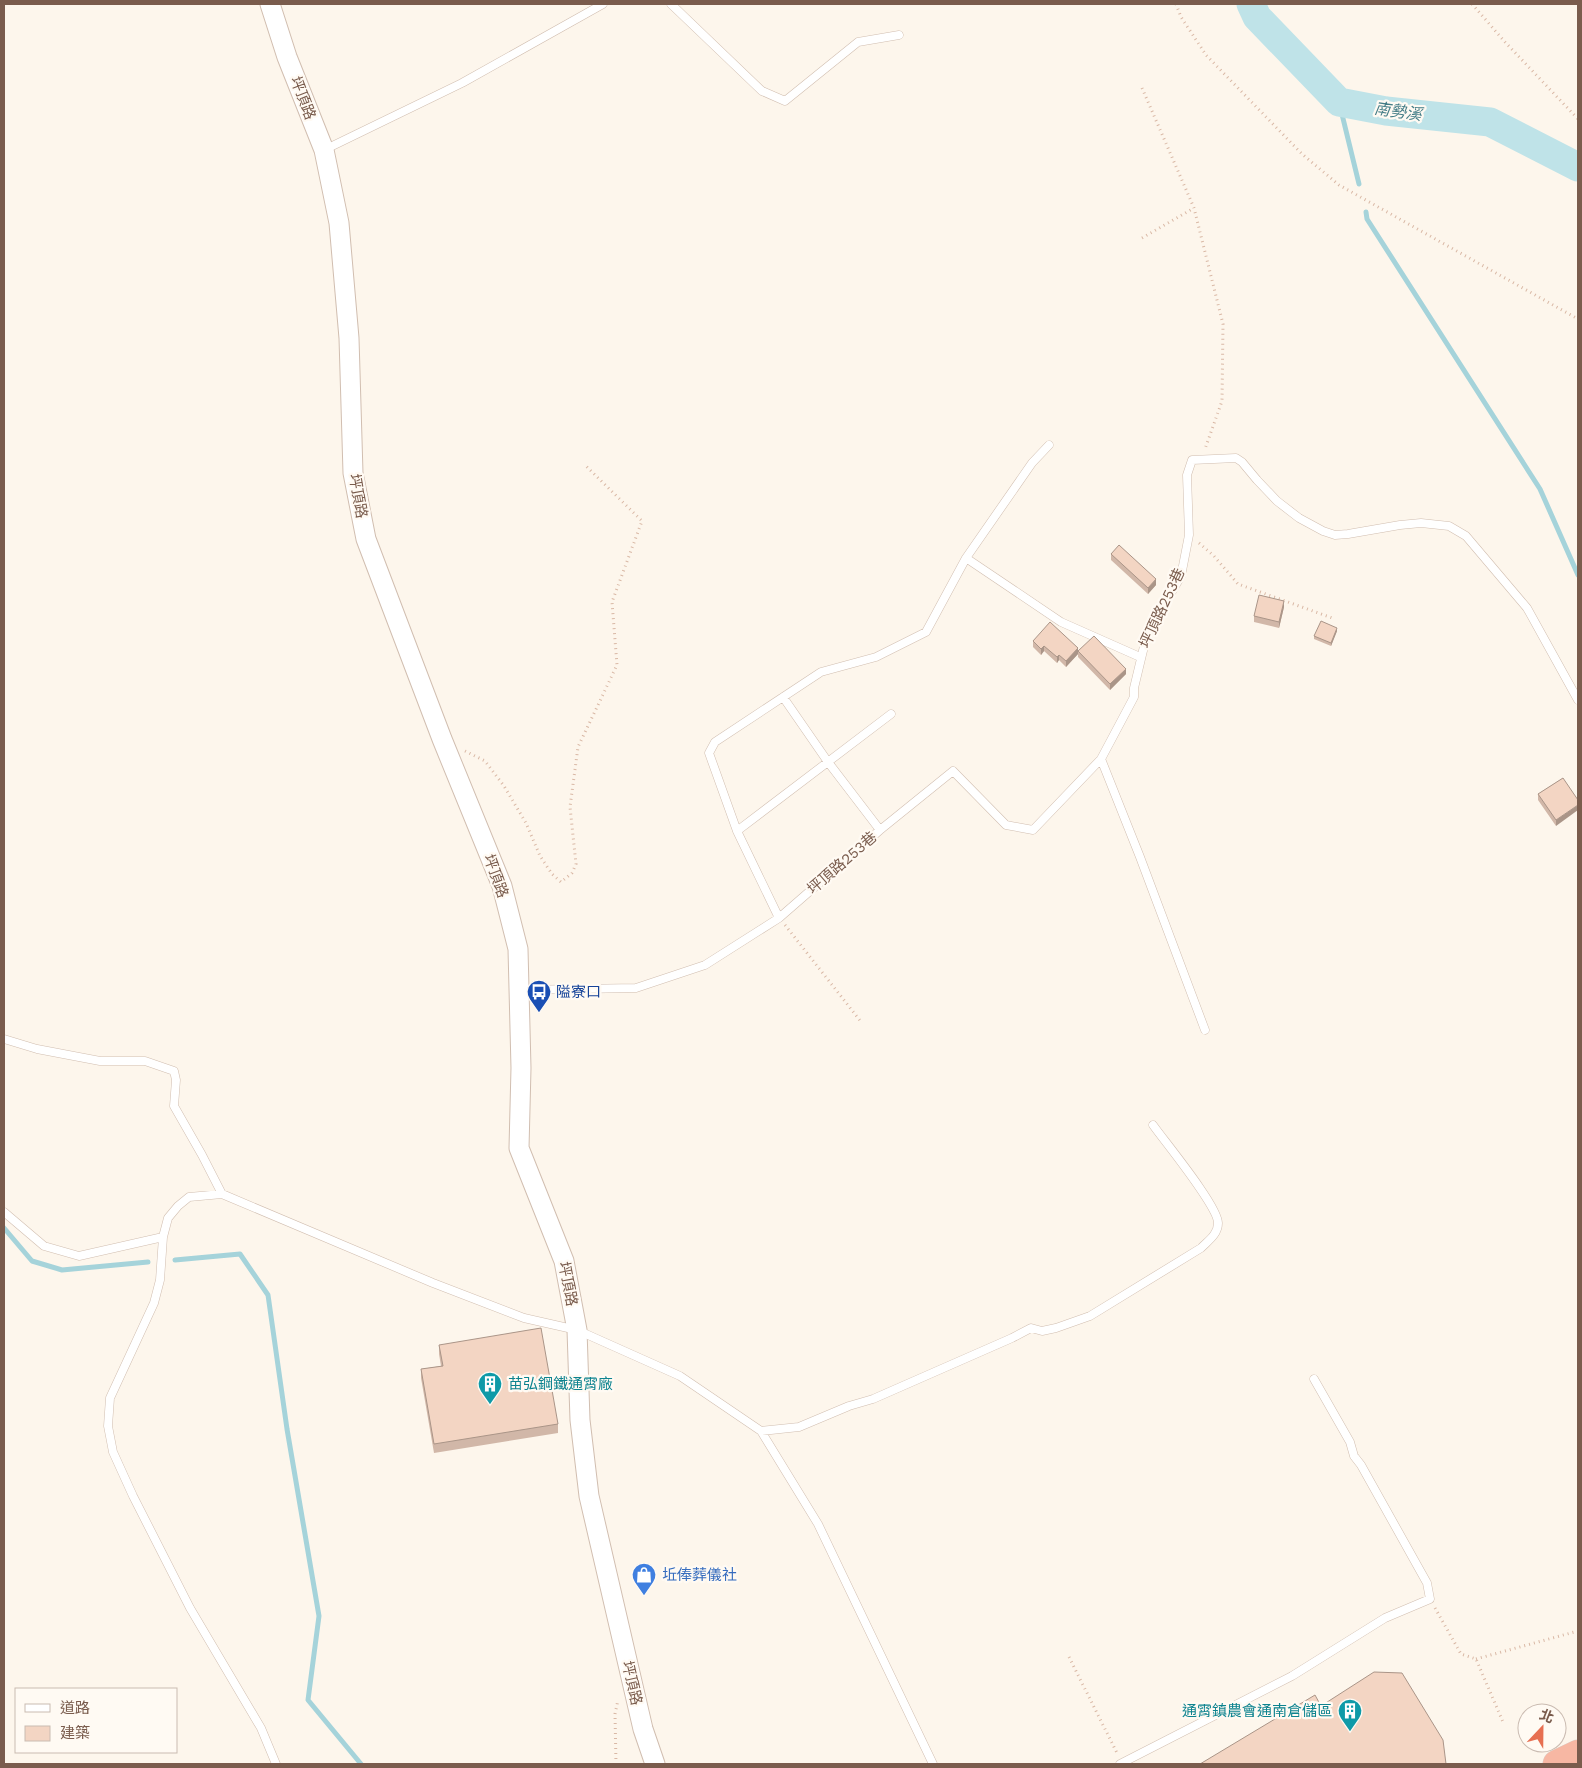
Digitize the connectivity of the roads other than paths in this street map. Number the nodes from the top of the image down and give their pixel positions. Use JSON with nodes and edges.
{"nodes":[{"id":1,"x":270,"y":4,"type":"edge"},
{"id":2,"x":603,"y":4,"type":"edge"},
{"id":3,"x":672,"y":4,"type":"edge"},
{"id":4,"x":899,"y":35,"type":"dead end"},
{"id":5,"x":324,"y":150,"type":"junction"},
{"id":6,"x":1048,"y":446,"type":"dead end"},
{"id":7,"x":966,"y":558,"type":"junction"},
{"id":8,"x":1140,"y":657,"type":"junction"},
{"id":9,"x":784,"y":697,"type":"junction"},
{"id":10,"x":1578,"y":700,"type":"edge"},
{"id":11,"x":891,"y":714,"type":"dead end"},
{"id":12,"x":1101,"y":759,"type":"junction"},
{"id":13,"x":828,"y":762,"type":"junction"},
{"id":14,"x":880,"y":830,"type":"junction"},
{"id":15,"x":737,"y":831,"type":"junction"},
{"id":16,"x":779,"y":918,"type":"junction"},
{"id":17,"x":520,"y":990,"type":"junction"},
{"id":18,"x":1205,"y":1030,"type":"dead end"},
{"id":19,"x":4,"y":1039,"type":"edge"},
{"id":20,"x":1153,"y":1125,"type":"dead end"},
{"id":21,"x":222,"y":1194,"type":"junction"},
{"id":22,"x":4,"y":1212,"type":"edge"},
{"id":23,"x":163,"y":1237,"type":"junction"},
{"id":24,"x":577,"y":1330,"type":"junction"},
{"id":25,"x":1314,"y":1379,"type":"dead end"},
{"id":26,"x":761,"y":1431,"type":"junction"},
{"id":27,"x":1578,"y":1754,"type":"edge"},
{"id":28,"x":276,"y":1764,"type":"edge"},
{"id":29,"x":655,"y":1764,"type":"edge"},
{"id":30,"x":933,"y":1764,"type":"edge"},
{"id":31,"x":1121,"y":1764,"type":"edge"},
{"id":32,"x":1557,"y":1764,"type":"edge"}],
"edges":[{"from":1,"to":5,"type":"street","name":"坪頂路"},
{"from":2,"to":5,"type":"lane"},
{"from":3,"to":4,"type":"lane"},
{"from":5,"to":17,"type":"street","name":"坪頂路"},
{"from":6,"to":7,"type":"lane"},
{"from":7,"to":8,"type":"lane"},
{"from":7,"to":9,"type":"lane"},
{"from":8,"to":10,"type":"lane","name":"坪頂路253巷"},
{"from":8,"to":12,"type":"lane","name":"坪頂路253巷"},
{"from":9,"to":13,"type":"lane"},
{"from":9,"to":15,"type":"lane"},
{"from":11,"to":13,"type":"lane"},
{"from":12,"to":14,"type":"lane","name":"坪頂路253巷"},
{"from":12,"to":18,"type":"lane"},
{"from":13,"to":14,"type":"lane"},
{"from":13,"to":15,"type":"lane"},
{"from":14,"to":16,"type":"lane","name":"坪頂路253巷"},
{"from":15,"to":16,"type":"lane"},
{"from":16,"to":17,"type":"lane","name":"坪頂路253巷"},
{"from":17,"to":24,"type":"street","name":"坪頂路"},
{"from":19,"to":21,"type":"lane"},
{"from":20,"to":26,"type":"lane"},
{"from":21,"to":23,"type":"lane"},
{"from":21,"to":24,"type":"lane"},
{"from":22,"to":23,"type":"lane"},
{"from":23,"to":28,"type":"lane"},
{"from":24,"to":26,"type":"lane"},
{"from":24,"to":29,"type":"street","name":"坪頂路"},
{"from":25,"to":31,"type":"lane"},
{"from":26,"to":30,"type":"lane"},
{"from":27,"to":32,"type":"highway"}]}
